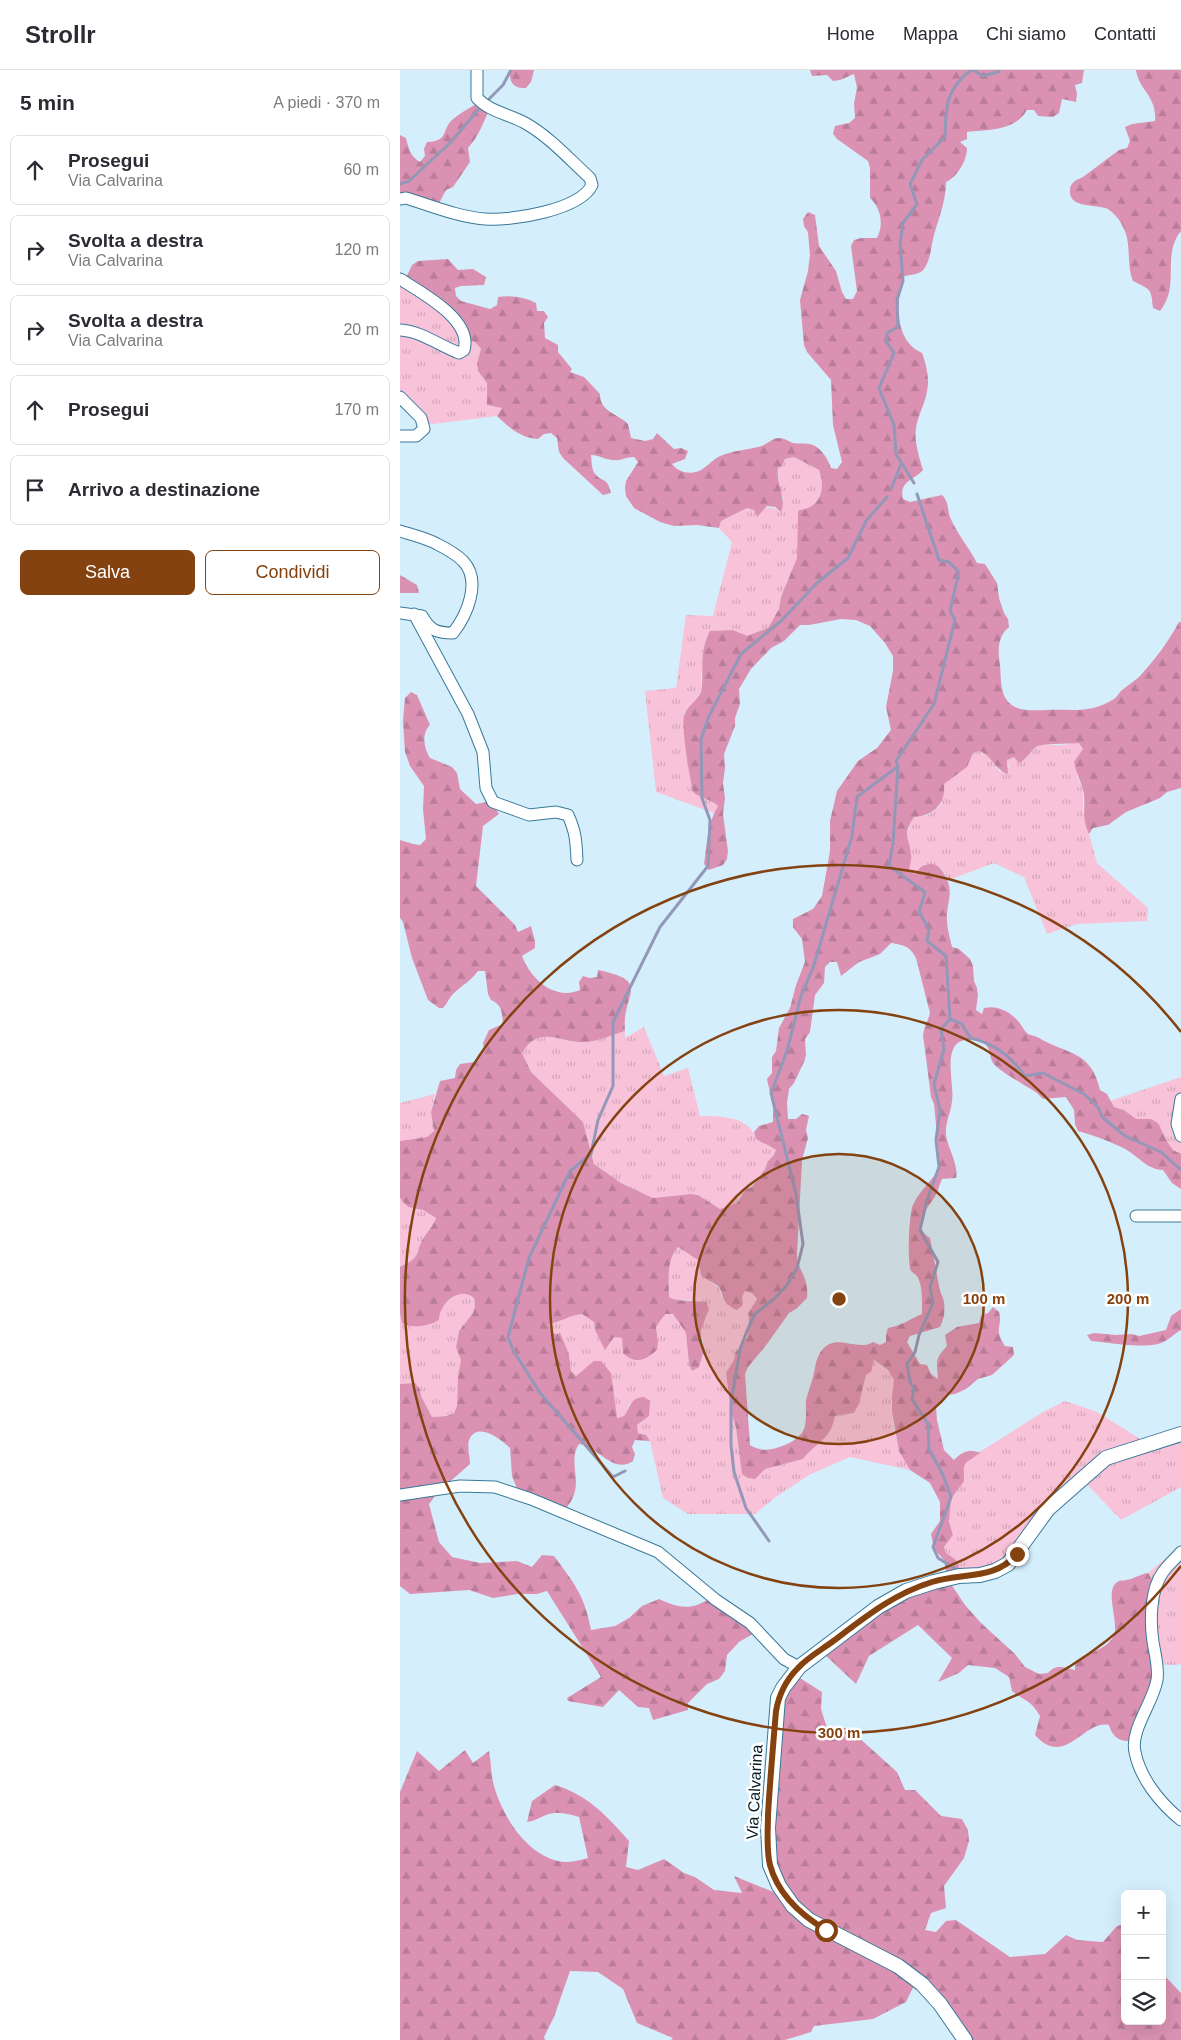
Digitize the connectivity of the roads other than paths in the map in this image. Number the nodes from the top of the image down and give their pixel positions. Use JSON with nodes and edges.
{"nodes":[{"id":1,"x":477,"y":70,"type":"edge"},
{"id":2,"x":400,"y":198,"type":"edge"},
{"id":3,"x":400,"y":279,"type":"edge"},
{"id":4,"x":400,"y":330,"type":"edge"},
{"id":5,"x":400,"y":397,"type":"edge"},
{"id":6,"x":400,"y":436,"type":"edge"},
{"id":7,"x":400,"y":531,"type":"edge"},
{"id":8,"x":400,"y":613,"type":"edge"},
{"id":9,"x":414,"y":614,"type":"junction"},
{"id":10,"x":577,"y":860,"type":"dead end"},
{"id":11,"x":1181,"y":1099,"type":"edge"},
{"id":12,"x":1181,"y":1136,"type":"edge"},
{"id":13,"x":1136,"y":1216,"type":"dead end"},
{"id":14,"x":1181,"y":1216,"type":"edge"},
{"id":15,"x":1181,"y":1434,"type":"edge"},
{"id":16,"x":400,"y":1495,"type":"edge"},
{"id":17,"x":1181,"y":1552,"type":"edge"},
{"id":18,"x":799,"y":1667,"type":"junction"},
{"id":19,"x":1181,"y":1820,"type":"edge"},
{"id":20,"x":965,"y":2040,"type":"edge"}],
"edges":[{"from":1,"to":2,"type":"street"},
{"from":3,"to":4,"type":"street"},
{"from":5,"to":6,"type":"street"},
{"from":7,"to":9,"type":"street"},
{"from":8,"to":9,"type":"street"},
{"from":9,"to":10,"type":"street"},
{"from":11,"to":12,"type":"street"},
{"from":13,"to":14,"type":"street"},
{"from":15,"to":18,"type":"street","name":"Via Calvarina"},
{"from":16,"to":18,"type":"street"},
{"from":17,"to":19,"type":"street"},
{"from":18,"to":20,"type":"street","name":"Via Calvarina"}]}
